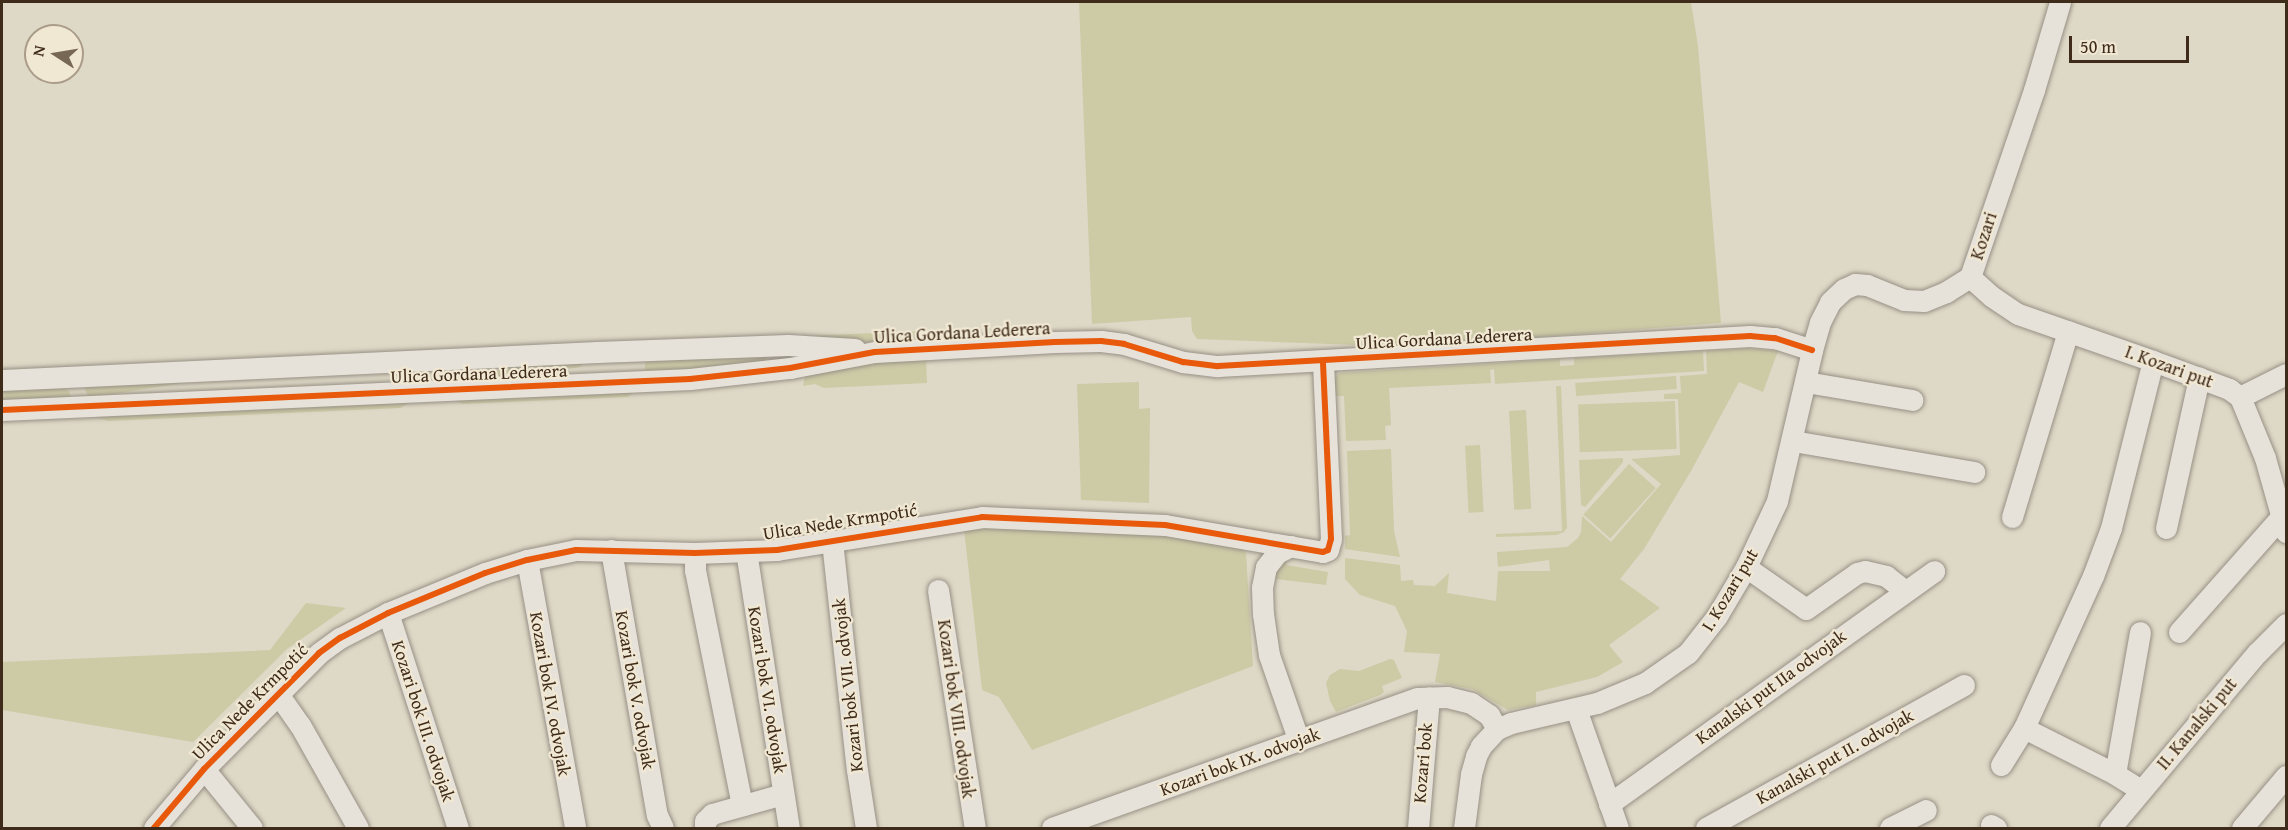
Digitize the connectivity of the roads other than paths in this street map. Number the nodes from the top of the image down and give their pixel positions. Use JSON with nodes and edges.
{"nodes":[{"id":1,"x":2060,"y":2,"type":"edge"},
{"id":2,"x":1970,"y":277,"type":"junction"},
{"id":3,"x":2068,"y":331,"type":"junction"},
{"id":4,"x":1812,"y":351,"type":"junction"},
{"id":5,"x":875,"y":352,"type":"junction"},
{"id":6,"x":1323,"y":361,"type":"junction"},
{"id":7,"x":2153,"y":361,"type":"junction"},
{"id":8,"x":2286,"y":374,"type":"edge"},
{"id":9,"x":2199,"y":378,"type":"junction"},
{"id":10,"x":2,"y":381,"type":"edge"},
{"id":11,"x":1806,"y":382,"type":"junction"},
{"id":12,"x":2240,"y":397,"type":"junction"},
{"id":13,"x":1912,"y":400,"type":"dead end"},
{"id":14,"x":2,"y":410,"type":"edge"},
{"id":15,"x":1793,"y":441,"type":"junction"},
{"id":16,"x":1974,"y":472,"type":"dead end"},
{"id":17,"x":1772,"y":515,"type":"joint"},
{"id":18,"x":2012,"y":517,"type":"dead end"},
{"id":19,"x":2284,"y":524,"type":"edge"},
{"id":20,"x":2166,"y":528,"type":"dead end"},
{"id":21,"x":1240,"y":537,"type":"junction"},
{"id":22,"x":832,"y":541,"type":"junction"},
{"id":23,"x":1291,"y":546,"type":"junction"},
{"id":24,"x":611,"y":550,"type":"junction"},
{"id":25,"x":746,"y":551,"type":"junction"},
{"id":26,"x":695,"y":553,"type":"junction"},
{"id":27,"x":527,"y":560,"type":"junction"},
{"id":28,"x":1746,"y":567,"type":"junction"},
{"id":29,"x":1934,"y":571,"type":"dead end"},
{"id":30,"x":1262,"y":588,"type":"junction"},
{"id":31,"x":938,"y":590,"type":"dead end"},
{"id":32,"x":1905,"y":591,"type":"junction"},
{"id":33,"x":388,"y":613,"type":"junction"},
{"id":34,"x":2286,"y":624,"type":"edge"},
{"id":35,"x":2140,"y":632,"type":"dead end"},
{"id":36,"x":2179,"y":632,"type":"dead end"},
{"id":37,"x":1964,"y":686,"type":"dead end"},
{"id":38,"x":278,"y":694,"type":"junction"},
{"id":39,"x":1429,"y":697,"type":"junction"},
{"id":40,"x":1576,"y":709,"type":"junction"},
{"id":41,"x":2024,"y":728,"type":"junction"},
{"id":42,"x":1497,"y":729,"type":"junction"},
{"id":43,"x":1299,"y":741,"type":"junction"},
{"id":44,"x":2001,"y":765,"type":"dead end"},
{"id":45,"x":204,"y":769,"type":"junction"},
{"id":46,"x":2115,"y":774,"type":"junction"},
{"id":47,"x":2286,"y":776,"type":"edge"},
{"id":48,"x":2141,"y":790,"type":"junction"},
{"id":49,"x":783,"y":794,"type":"junction"},
{"id":50,"x":1609,"y":804,"type":"junction"},
{"id":51,"x":742,"y":805,"type":"junction"},
{"id":52,"x":1926,"y":810,"type":"dead end"},
{"id":53,"x":154,"y":828,"type":"edge"},
{"id":54,"x":252,"y":828,"type":"edge"},
{"id":55,"x":358,"y":828,"type":"edge"},
{"id":56,"x":458,"y":828,"type":"edge"},
{"id":57,"x":575,"y":828,"type":"edge"},
{"id":58,"x":663,"y":828,"type":"edge"},
{"id":59,"x":699,"y":828,"type":"edge"},
{"id":60,"x":789,"y":828,"type":"edge"},
{"id":61,"x":866,"y":828,"type":"edge"},
{"id":62,"x":975,"y":828,"type":"edge"},
{"id":63,"x":1052,"y":828,"type":"edge"},
{"id":64,"x":1418,"y":828,"type":"edge"},
{"id":65,"x":1464,"y":828,"type":"edge"},
{"id":66,"x":1618,"y":828,"type":"edge"},
{"id":67,"x":1706,"y":828,"type":"edge"},
{"id":68,"x":1890,"y":828,"type":"edge"},
{"id":69,"x":2110,"y":828,"type":"edge"},
{"id":70,"x":2242,"y":828,"type":"edge"}],
"edges":[{"from":1,"to":2,"type":"street","name":"Kozari"},
{"from":2,"to":3,"type":"street","name":"I. Kozari put"},
{"from":2,"to":4,"type":"street","name":"Kozari"},
{"from":3,"to":7,"type":"street","name":"I. Kozari put"},
{"from":3,"to":18,"type":"street"},
{"from":4,"to":6,"type":"street","name":"Ulica Gordana Lederera"},
{"from":4,"to":11,"type":"street","name":"Kozari"},
{"from":5,"to":6,"type":"street","name":"Ulica Gordana Lederera"},
{"from":5,"to":10,"type":"street","name":"Ulica Gordana Lederera"},
{"from":5,"to":14,"type":"street","name":"Ulica Gordana Lederera"},
{"from":6,"to":23,"type":"street","name":"Ulica Nede Krmpotić"},
{"from":7,"to":9,"type":"street","name":"I. Kozari put"},
{"from":7,"to":41,"type":"street"},
{"from":8,"to":12,"type":"street"},
{"from":9,"to":12,"type":"street","name":"I. Kozari put"},
{"from":9,"to":20,"type":"street"},
{"from":11,"to":13,"type":"street"},
{"from":11,"to":15,"type":"street","name":"Kozari"},
{"from":12,"to":19,"type":"street"},
{"from":15,"to":16,"type":"street"},
{"from":15,"to":17,"type":"street","name":"Kozari"},
{"from":17,"to":28,"type":"street","name":"I. Kozari put"},
{"from":19,"to":36,"type":"street"},
{"from":21,"to":22,"type":"street","name":"Ulica Nede Krmpotić"},
{"from":21,"to":23,"type":"street","name":"Ulica Nede Krmpotić"},
{"from":21,"to":30,"type":"street"},
{"from":22,"to":25,"type":"street","name":"Ulica Nede Krmpotić"},
{"from":22,"to":61,"type":"street","name":"Kozari bok VII. odvojak"},
{"from":23,"to":30,"type":"street"},
{"from":24,"to":26,"type":"street","name":"Ulica Nede Krmpotić"},
{"from":24,"to":27,"type":"street","name":"Ulica Nede Krmpotić"},
{"from":24,"to":58,"type":"street","name":"Kozari bok V. odvojak"},
{"from":25,"to":26,"type":"street","name":"Ulica Nede Krmpotić"},
{"from":25,"to":49,"type":"street","name":"Kozari bok VI. odvojak"},
{"from":26,"to":51,"type":"street"},
{"from":27,"to":33,"type":"street","name":"Ulica Nede Krmpotić"},
{"from":27,"to":57,"type":"street","name":"Kozari bok IV. odvojak"},
{"from":28,"to":32,"type":"street"},
{"from":28,"to":40,"type":"street","name":"I. Kozari put"},
{"from":29,"to":32,"type":"street","name":"Kanalski put IIa odvojak"},
{"from":30,"to":43,"type":"street"},
{"from":31,"to":62,"type":"street","name":"Kozari bok VIII. odvojak"},
{"from":32,"to":50,"type":"street","name":"Kanalski put IIa odvojak"},
{"from":33,"to":38,"type":"street","name":"Ulica Nede Krmpotić"},
{"from":33,"to":56,"type":"street","name":"Kozari bok III. odvojak"},
{"from":34,"to":48,"type":"street","name":"II. Kanalski put"},
{"from":35,"to":46,"type":"street"},
{"from":37,"to":67,"type":"street","name":"Kanalski put II. odvojak"},
{"from":38,"to":45,"type":"street","name":"Ulica Nede Krmpotić"},
{"from":38,"to":55,"type":"street"},
{"from":39,"to":42,"type":"street","name":"Kozari bok IX. odvojak"},
{"from":39,"to":43,"type":"street","name":"Kozari bok IX. odvojak"},
{"from":39,"to":64,"type":"street","name":"Kozari bok"},
{"from":40,"to":42,"type":"street","name":"I. Kozari put"},
{"from":40,"to":50,"type":"street"},
{"from":41,"to":44,"type":"street"},
{"from":41,"to":46,"type":"street"},
{"from":42,"to":65,"type":"street"},
{"from":43,"to":63,"type":"street","name":"Kozari bok IX. odvojak"},
{"from":45,"to":53,"type":"street","name":"Ulica Nede Krmpotić"},
{"from":45,"to":54,"type":"street"},
{"from":46,"to":48,"type":"street"},
{"from":47,"to":70,"type":"street"},
{"from":48,"to":69,"type":"street","name":"II. Kanalski put"},
{"from":49,"to":51,"type":"street"},
{"from":49,"to":60,"type":"street","name":"Kozari bok VI. odvojak"},
{"from":50,"to":66,"type":"street"},
{"from":51,"to":59,"type":"street"},
{"from":52,"to":68,"type":"street"}]}
